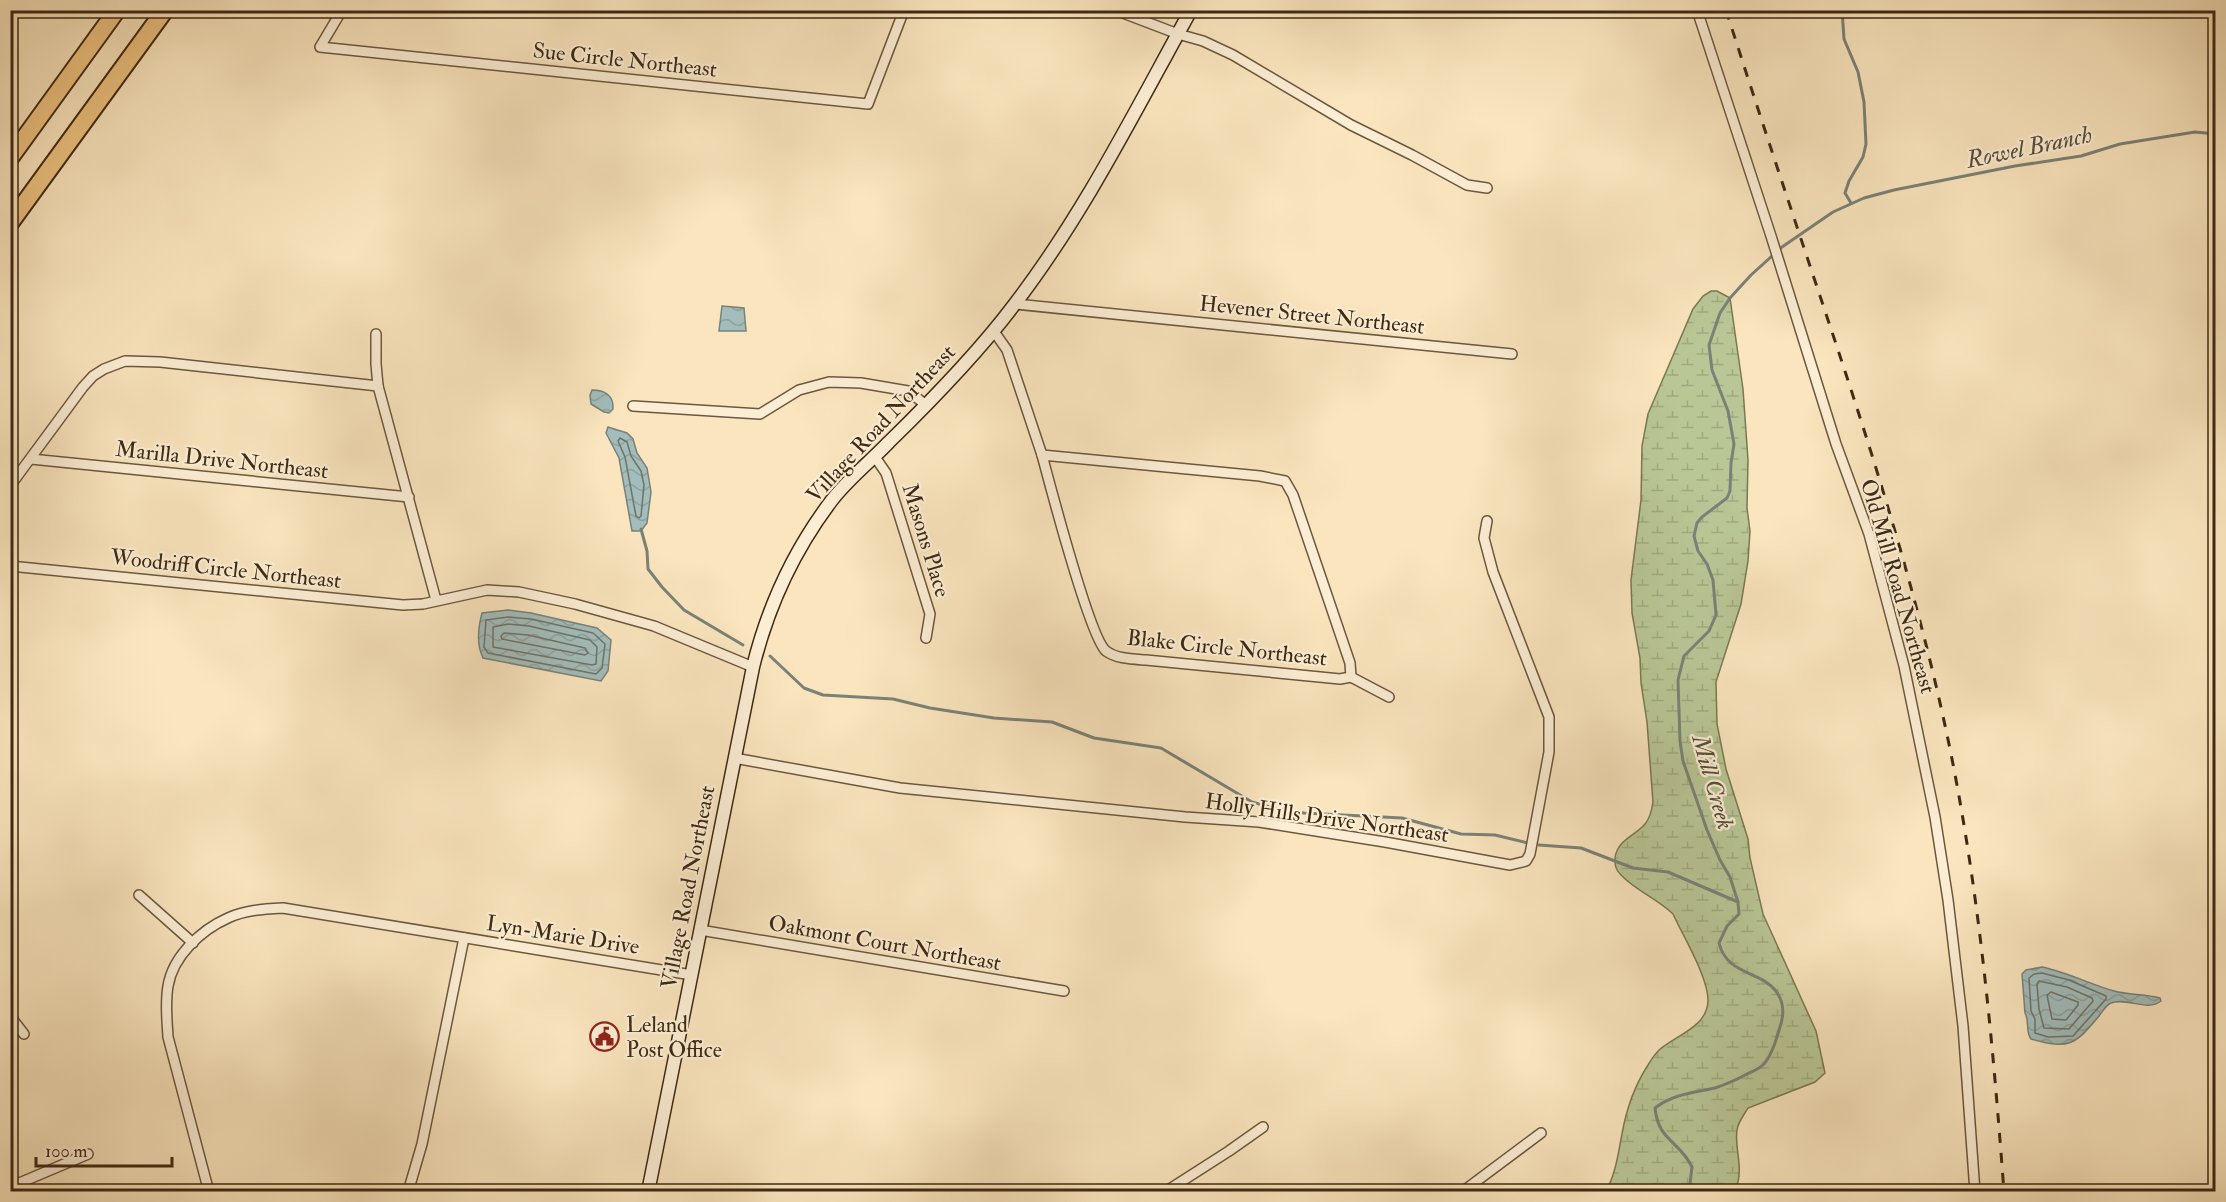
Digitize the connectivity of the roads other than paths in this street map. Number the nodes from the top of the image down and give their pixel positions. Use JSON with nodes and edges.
{"nodes":[{"id":1,"x":117,"y":10,"type":"edge"},
{"id":2,"x":165,"y":10,"type":"edge"},
{"id":3,"x":342,"y":10,"type":"edge"},
{"id":4,"x":904,"y":10,"type":"edge"},
{"id":5,"x":1115,"y":10,"type":"edge"},
{"id":6,"x":1191,"y":10,"type":"edge"},
{"id":7,"x":1697,"y":10,"type":"edge"},
{"id":8,"x":1178,"y":34,"type":"junction"},
{"id":9,"x":10,"y":158,"type":"edge"},
{"id":10,"x":1487,"y":188,"type":"dead end"},
{"id":11,"x":10,"y":223,"type":"edge"},
{"id":12,"x":1015,"y":304,"type":"junction"},
{"id":13,"x":993,"y":330,"type":"junction"},
{"id":14,"x":376,"y":334,"type":"dead end"},
{"id":15,"x":1512,"y":354,"type":"dead end"},
{"id":16,"x":378,"y":386,"type":"junction"},
{"id":17,"x":926,"y":405,"type":"junction"},
{"id":18,"x":633,"y":406,"type":"dead end"},
{"id":19,"x":1042,"y":455,"type":"junction"},
{"id":20,"x":875,"y":457,"type":"junction"},
{"id":21,"x":31,"y":459,"type":"junction"},
{"id":22,"x":10,"y":486,"type":"edge"},
{"id":23,"x":409,"y":497,"type":"junction"},
{"id":24,"x":1487,"y":521,"type":"dead end"},
{"id":25,"x":10,"y":566,"type":"edge"},
{"id":26,"x":436,"y":600,"type":"junction"},
{"id":27,"x":926,"y":638,"type":"dead end"},
{"id":28,"x":753,"y":667,"type":"junction"},
{"id":29,"x":1350,"y":677,"type":"junction"},
{"id":30,"x":1389,"y":697,"type":"dead end"},
{"id":31,"x":734,"y":758,"type":"junction"},
{"id":32,"x":139,"y":894,"type":"dead end"},
{"id":33,"x":700,"y":930,"type":"junction"},
{"id":34,"x":464,"y":938,"type":"junction"},
{"id":35,"x":193,"y":943,"type":"junction"},
{"id":36,"x":692,"y":975,"type":"junction"},
{"id":37,"x":1064,"y":991,"type":"dead end"},
{"id":38,"x":10,"y":1016,"type":"edge"},
{"id":39,"x":24,"y":1034,"type":"dead end"},
{"id":40,"x":1263,"y":1127,"type":"dead end"},
{"id":41,"x":1541,"y":1133,"type":"dead end"},
{"id":42,"x":88,"y":1154,"type":"dead end"},
{"id":43,"x":10,"y":1187,"type":"edge"},
{"id":44,"x":209,"y":1191,"type":"edge"},
{"id":45,"x":408,"y":1191,"type":"edge"},
{"id":46,"x":648,"y":1191,"type":"edge"},
{"id":47,"x":1165,"y":1191,"type":"edge"},
{"id":48,"x":1462,"y":1191,"type":"edge"},
{"id":49,"x":1975,"y":1191,"type":"edge"}],
"edges":[{"from":1,"to":9,"type":"highway"},
{"from":2,"to":11,"type":"highway"},
{"from":3,"to":4,"type":"street","name":"Sue Circle Northeast"},
{"from":5,"to":8,"type":"street"},
{"from":6,"to":8,"type":"main road","name":"Village Road Northeast"},
{"from":7,"to":49,"type":"street","name":"Old Mill Road Northeast"},
{"from":8,"to":10,"type":"street"},
{"from":8,"to":12,"type":"main road","name":"Village Road Northeast"},
{"from":12,"to":13,"type":"main road","name":"Village Road Northeast"},
{"from":12,"to":15,"type":"street","name":"Hevener Street Northeast"},
{"from":13,"to":17,"type":"main road","name":"Village Road Northeast"},
{"from":13,"to":19,"type":"street","name":"Blake Circle Northeast"},
{"from":14,"to":16,"type":"street"},
{"from":16,"to":21,"type":"street"},
{"from":16,"to":23,"type":"street"},
{"from":17,"to":18,"type":"street"},
{"from":17,"to":20,"type":"main road","name":"Village Road Northeast"},
{"from":19,"to":29,"type":"street","name":"Blake Circle Northeast"},
{"from":19,"to":29,"type":"street","name":"Blake Circle Northeast"},
{"from":20,"to":27,"type":"street","name":"Masons Place"},
{"from":20,"to":28,"type":"main road","name":"Village Road Northeast"},
{"from":21,"to":22,"type":"street"},
{"from":21,"to":23,"type":"street","name":"Marilla Drive Northeast"},
{"from":23,"to":26,"type":"street"},
{"from":24,"to":31,"type":"street","name":"Holly Hills Drive Northeast"},
{"from":25,"to":26,"type":"street","name":"Woodriff Circle Northeast"},
{"from":26,"to":28,"type":"street","name":"Woodriff Circle Northeast"},
{"from":28,"to":31,"type":"main road","name":"Village Road Northeast"},
{"from":29,"to":30,"type":"street"},
{"from":31,"to":33,"type":"main road","name":"Village Road Northeast"},
{"from":32,"to":35,"type":"street"},
{"from":33,"to":36,"type":"main road","name":"Village Road Northeast"},
{"from":33,"to":37,"type":"street","name":"Oakmont Court Northeast"},
{"from":34,"to":35,"type":"street","name":"Lyn-Marie Drive"},
{"from":34,"to":36,"type":"street","name":"Lyn-Marie Drive"},
{"from":34,"to":45,"type":"street"},
{"from":35,"to":44,"type":"street","name":"Lyn-Marie Drive"},
{"from":36,"to":46,"type":"main road","name":"Village Road Northeast"},
{"from":38,"to":39,"type":"street"},
{"from":40,"to":47,"type":"street"},
{"from":41,"to":48,"type":"street"},
{"from":42,"to":43,"type":"street"}]}
